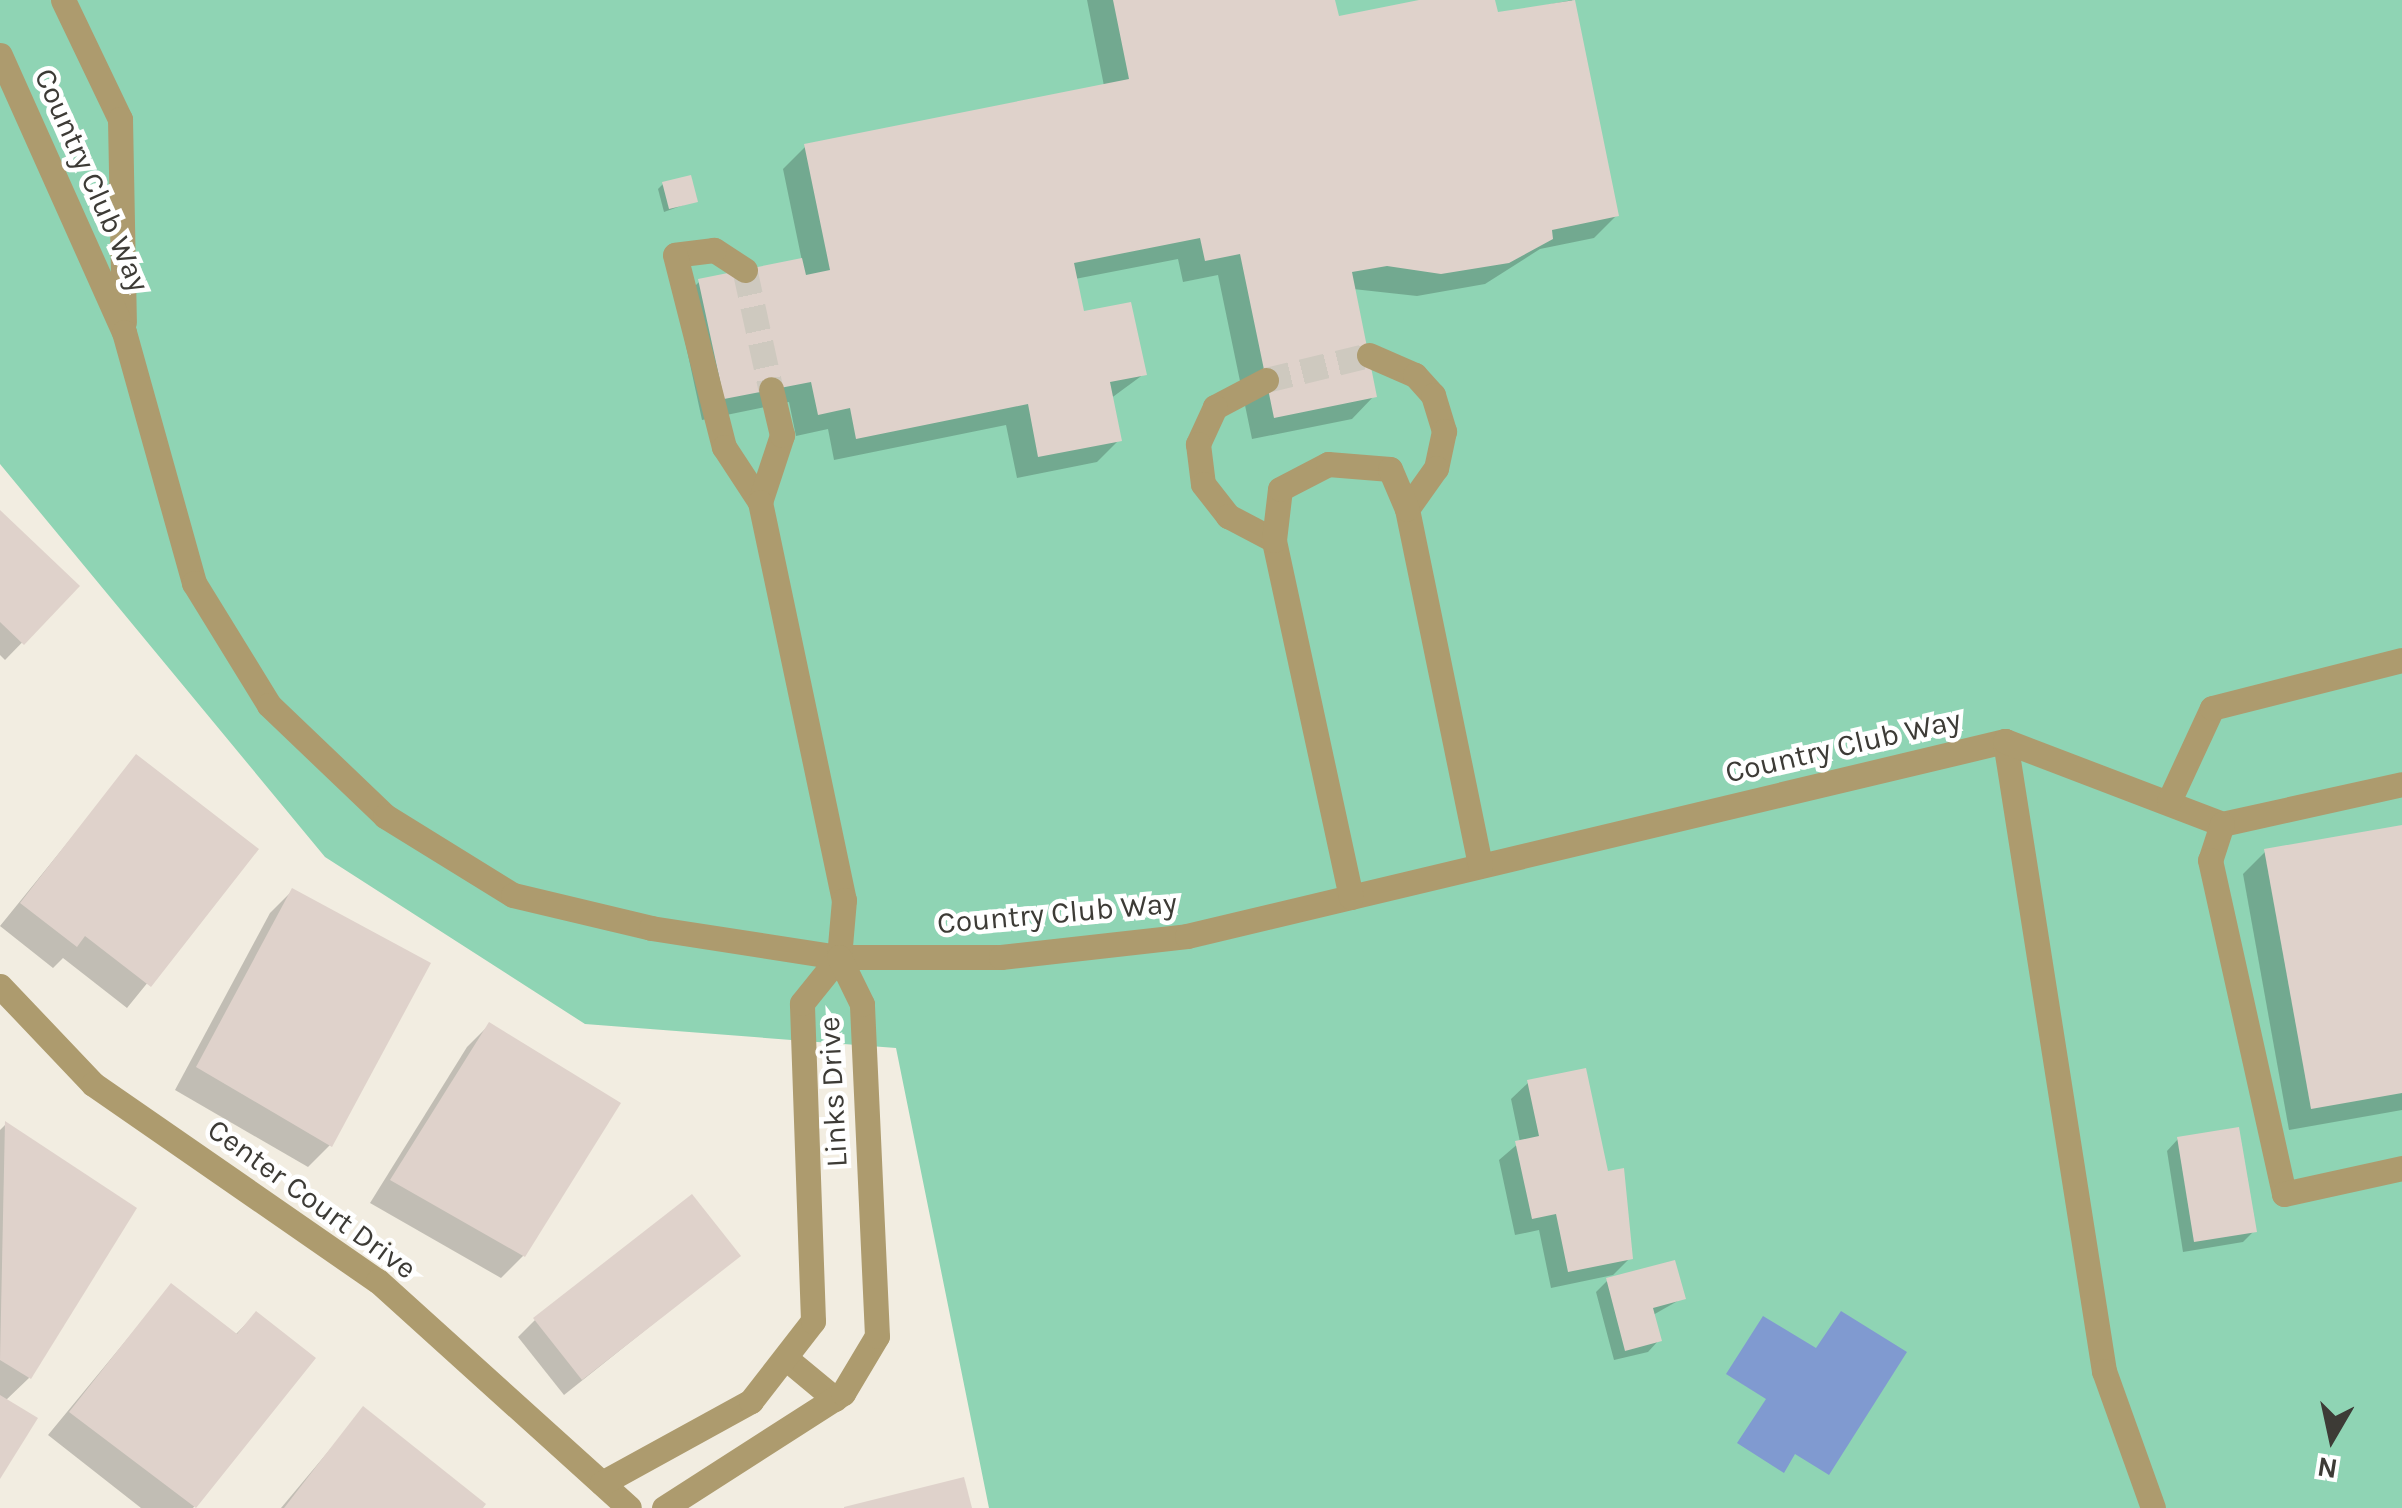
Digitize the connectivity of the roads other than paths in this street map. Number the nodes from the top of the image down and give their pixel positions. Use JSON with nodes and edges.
{"nodes":[{"id":1,"x":63,"y":0,"type":"edge"},
{"id":2,"x":0,"y":55,"type":"edge"},
{"id":3,"x":745,"y":270,"type":"dead end"},
{"id":4,"x":124,"y":332,"type":"junction"},
{"id":5,"x":1369,"y":355,"type":"tunnel mouth"},
{"id":6,"x":1266,"y":380,"type":"tunnel mouth"},
{"id":7,"x":771,"y":389,"type":"tunnel mouth"},
{"id":8,"x":760,"y":502,"type":"junction"},
{"id":9,"x":1407,"y":509,"type":"junction"},
{"id":10,"x":1274,"y":540,"type":"junction"},
{"id":11,"x":2402,"y":660,"type":"edge"},
{"id":12,"x":2004,"y":741,"type":"junction"},
{"id":13,"x":2402,"y":784,"type":"edge"},
{"id":14,"x":2170,"y":802,"type":"junction"},
{"id":15,"x":2222,"y":824,"type":"junction"},
{"id":16,"x":1480,"y":866,"type":"junction"},
{"id":17,"x":1351,"y":897,"type":"junction"},
{"id":18,"x":840,"y":956,"type":"junction"},
{"id":19,"x":0,"y":986,"type":"edge"},
{"id":20,"x":2402,"y":1168,"type":"edge"},
{"id":21,"x":788,"y":1360,"type":"junction"},
{"id":22,"x":835,"y":1399,"type":"junction"},
{"id":23,"x":602,"y":1484,"type":"junction"},
{"id":24,"x":629,"y":1508,"type":"edge"},
{"id":25,"x":664,"y":1508,"type":"edge"},
{"id":26,"x":2153,"y":1508,"type":"edge"}],
"edges":[{"from":1,"to":4,"type":"street","name":"Country Club Way"},
{"from":2,"to":4,"type":"street","name":"Country Club Way"},
{"from":3,"to":8,"type":"street"},
{"from":4,"to":18,"type":"street","name":"Country Club Way"},
{"from":5,"to":9,"type":"street"},
{"from":6,"to":10,"type":"street"},
{"from":7,"to":8,"type":"street"},
{"from":8,"to":18,"type":"street"},
{"from":9,"to":10,"type":"street"},
{"from":9,"to":16,"type":"street"},
{"from":10,"to":17,"type":"street"},
{"from":11,"to":14,"type":"street"},
{"from":12,"to":14,"type":"street"},
{"from":12,"to":16,"type":"street","name":"Country Club Way"},
{"from":12,"to":26,"type":"street"},
{"from":13,"to":15,"type":"street"},
{"from":14,"to":15,"type":"street"},
{"from":15,"to":20,"type":"street"},
{"from":16,"to":17,"type":"street","name":"Country Club Way"},
{"from":17,"to":18,"type":"street","name":"Country Club Way"},
{"from":18,"to":21,"type":"street","name":"Links Drive"},
{"from":18,"to":22,"type":"street","name":"Links Drive"},
{"from":19,"to":23,"type":"street","name":"Center Court Drive"},
{"from":21,"to":22,"type":"street"},
{"from":21,"to":23,"type":"street","name":"Links Drive"},
{"from":22,"to":25,"type":"street","name":"Links Drive"},
{"from":23,"to":24,"type":"street","name":"Center Court Drive"}]}
